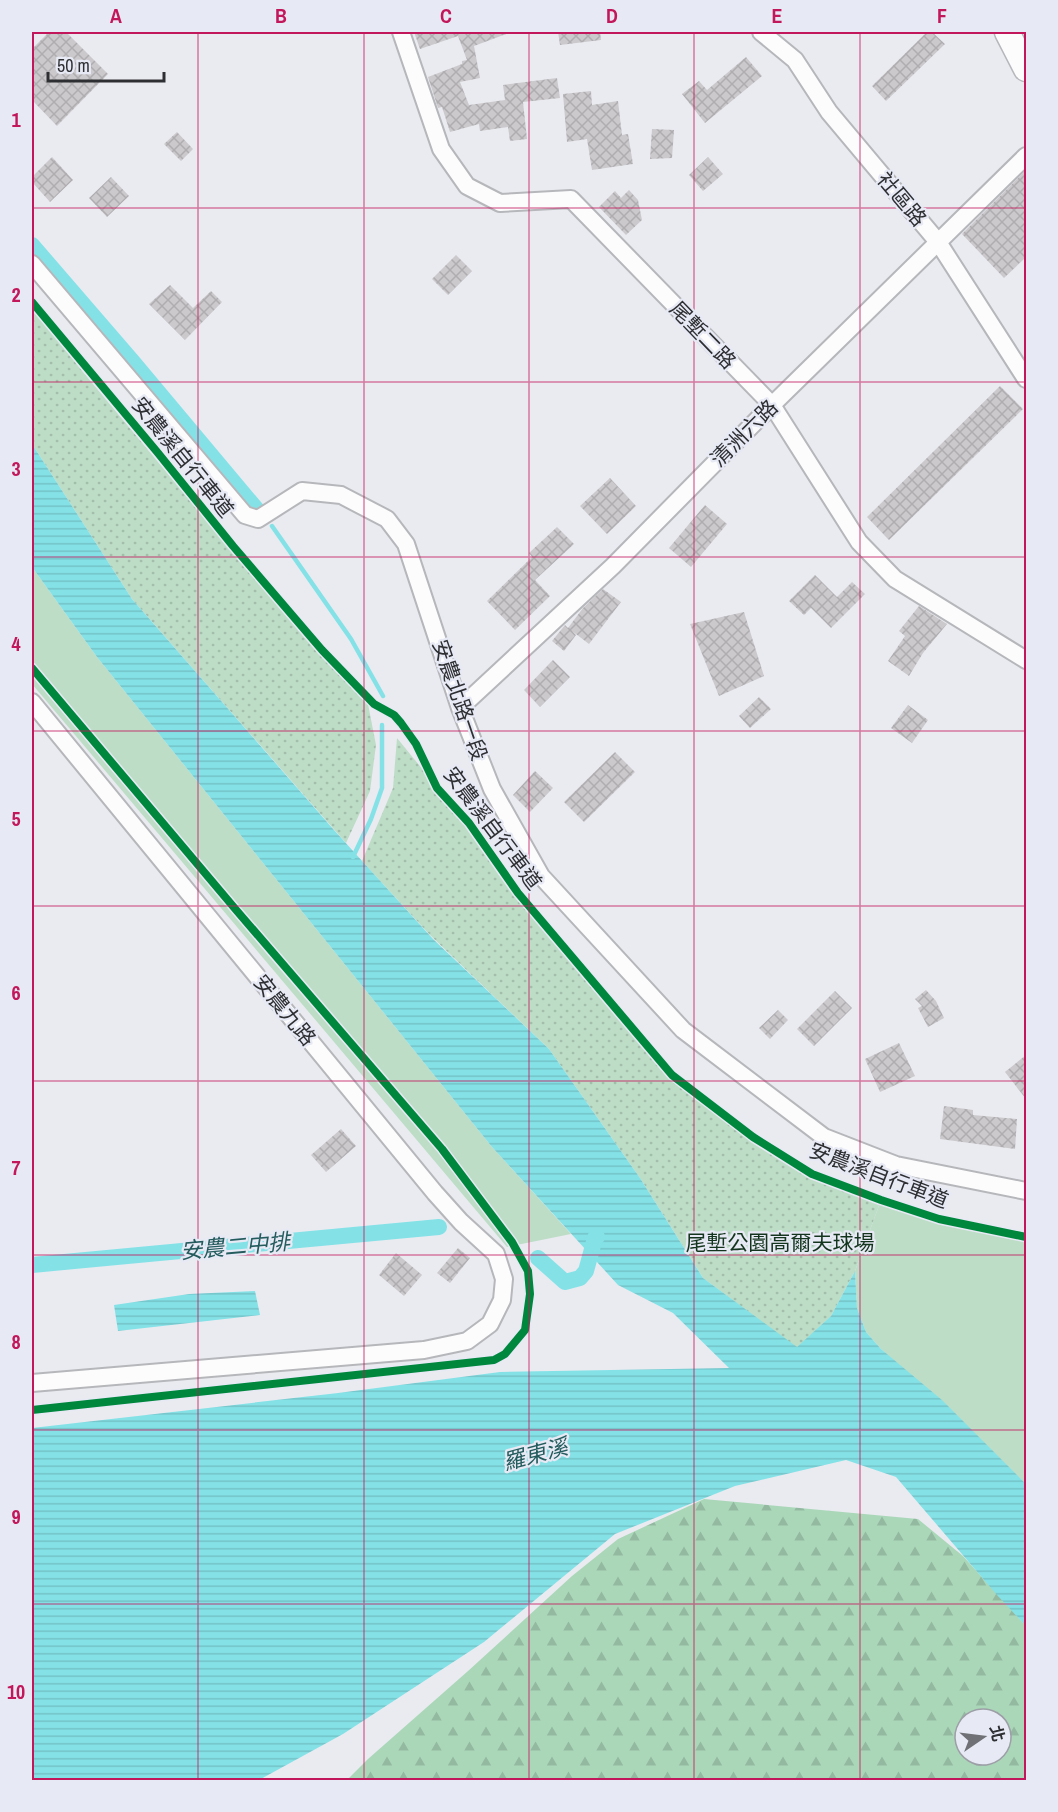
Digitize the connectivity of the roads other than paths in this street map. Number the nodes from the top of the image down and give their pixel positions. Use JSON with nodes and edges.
{"nodes":[{"id":1,"x":401,"y":32,"type":"edge"},
{"id":2,"x":761,"y":32,"type":"edge"},
{"id":3,"x":1007,"y":32,"type":"edge"},
{"id":4,"x":1026,"y":69,"type":"edge"},
{"id":5,"x":1026,"y":156,"type":"edge"},
{"id":6,"x":938,"y":242,"type":"junction"},
{"id":7,"x":32,"y":264,"type":"edge"},
{"id":8,"x":1026,"y":379,"type":"edge"},
{"id":9,"x":772,"y":405,"type":"junction"},
{"id":10,"x":1026,"y":660,"type":"edge"},
{"id":11,"x":32,"y":702,"type":"edge"},
{"id":12,"x":460,"y":708,"type":"junction"},
{"id":13,"x":1026,"y":1191,"type":"edge"},
{"id":14,"x":32,"y":1383,"type":"edge"}],
"edges":[{"from":1,"to":9,"type":"street","name":"尾塹二路"},
{"from":2,"to":6,"type":"street","name":"社區路"},
{"from":3,"to":4,"type":"main road"},
{"from":5,"to":6,"type":"street","name":"清洲六路"},
{"from":6,"to":8,"type":"street","name":"社區路"},
{"from":6,"to":9,"type":"street","name":"清洲六路"},
{"from":7,"to":12,"type":"street","name":"安農北路一段"},
{"from":9,"to":10,"type":"street","name":"尾塹二路"},
{"from":9,"to":12,"type":"street","name":"清洲六路"},
{"from":11,"to":14,"type":"street","name":"安農九路"},
{"from":12,"to":13,"type":"street","name":"安農北路一段"}]}
